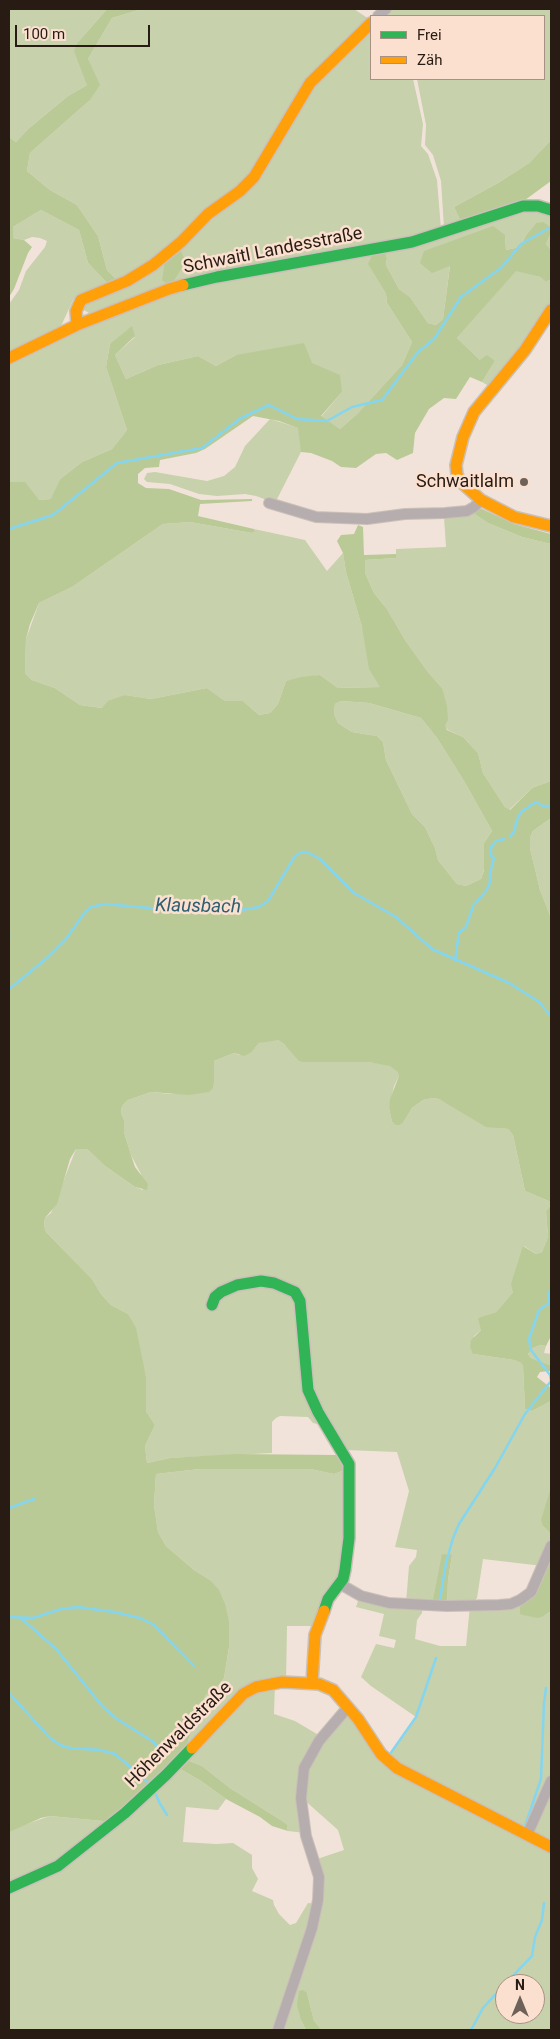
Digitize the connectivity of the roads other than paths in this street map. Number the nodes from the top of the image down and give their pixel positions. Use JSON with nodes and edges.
{"nodes":[{"id":1,"x":370,"y":23,"type":"edge"},
{"id":2,"x":551,"y":210,"type":"edge"},
{"id":3,"x":551,"y":310,"type":"edge"},
{"id":4,"x":77,"y":325,"type":"junction"},
{"id":5,"x":9,"y":358,"type":"edge"},
{"id":6,"x":481,"y":500,"type":"junction"},
{"id":7,"x":269,"y":503,"type":"dead end"},
{"id":8,"x":551,"y":526,"type":"edge"},
{"id":9,"x":212,"y":1305,"type":"dead end"},
{"id":10,"x":551,"y":1546,"type":"edge"},
{"id":11,"x":340,"y":1584,"type":"junction"},
{"id":12,"x":312,"y":1683,"type":"junction"},
{"id":13,"x":348,"y":1707,"type":"junction"},
{"id":14,"x":551,"y":1781,"type":"edge"},
{"id":15,"x":527,"y":1835,"type":"junction"},
{"id":16,"x":551,"y":1847,"type":"edge"},
{"id":17,"x":9,"y":1888,"type":"edge"},
{"id":18,"x":278,"y":2030,"type":"edge"}],
"edges":[{"from":1,"to":4,"type":"street"},
{"from":2,"to":4,"type":"street","name":"Schwaitl Landesstraße"},
{"from":3,"to":6,"type":"street"},
{"from":4,"to":5,"type":"street","name":"Schwaitl Landesstraße"},
{"from":6,"to":7,"type":"street"},
{"from":6,"to":8,"type":"street"},
{"from":9,"to":11,"type":"street"},
{"from":10,"to":11,"type":"street"},
{"from":11,"to":12,"type":"street"},
{"from":12,"to":13,"type":"street","name":"Höhenwaldstraße"},
{"from":12,"to":17,"type":"street","name":"Höhenwaldstraße"},
{"from":13,"to":15,"type":"street","name":"Höhenwaldstraße"},
{"from":13,"to":18,"type":"street"},
{"from":14,"to":15,"type":"street"},
{"from":15,"to":16,"type":"street","name":"Höhenwaldstraße"}]}
